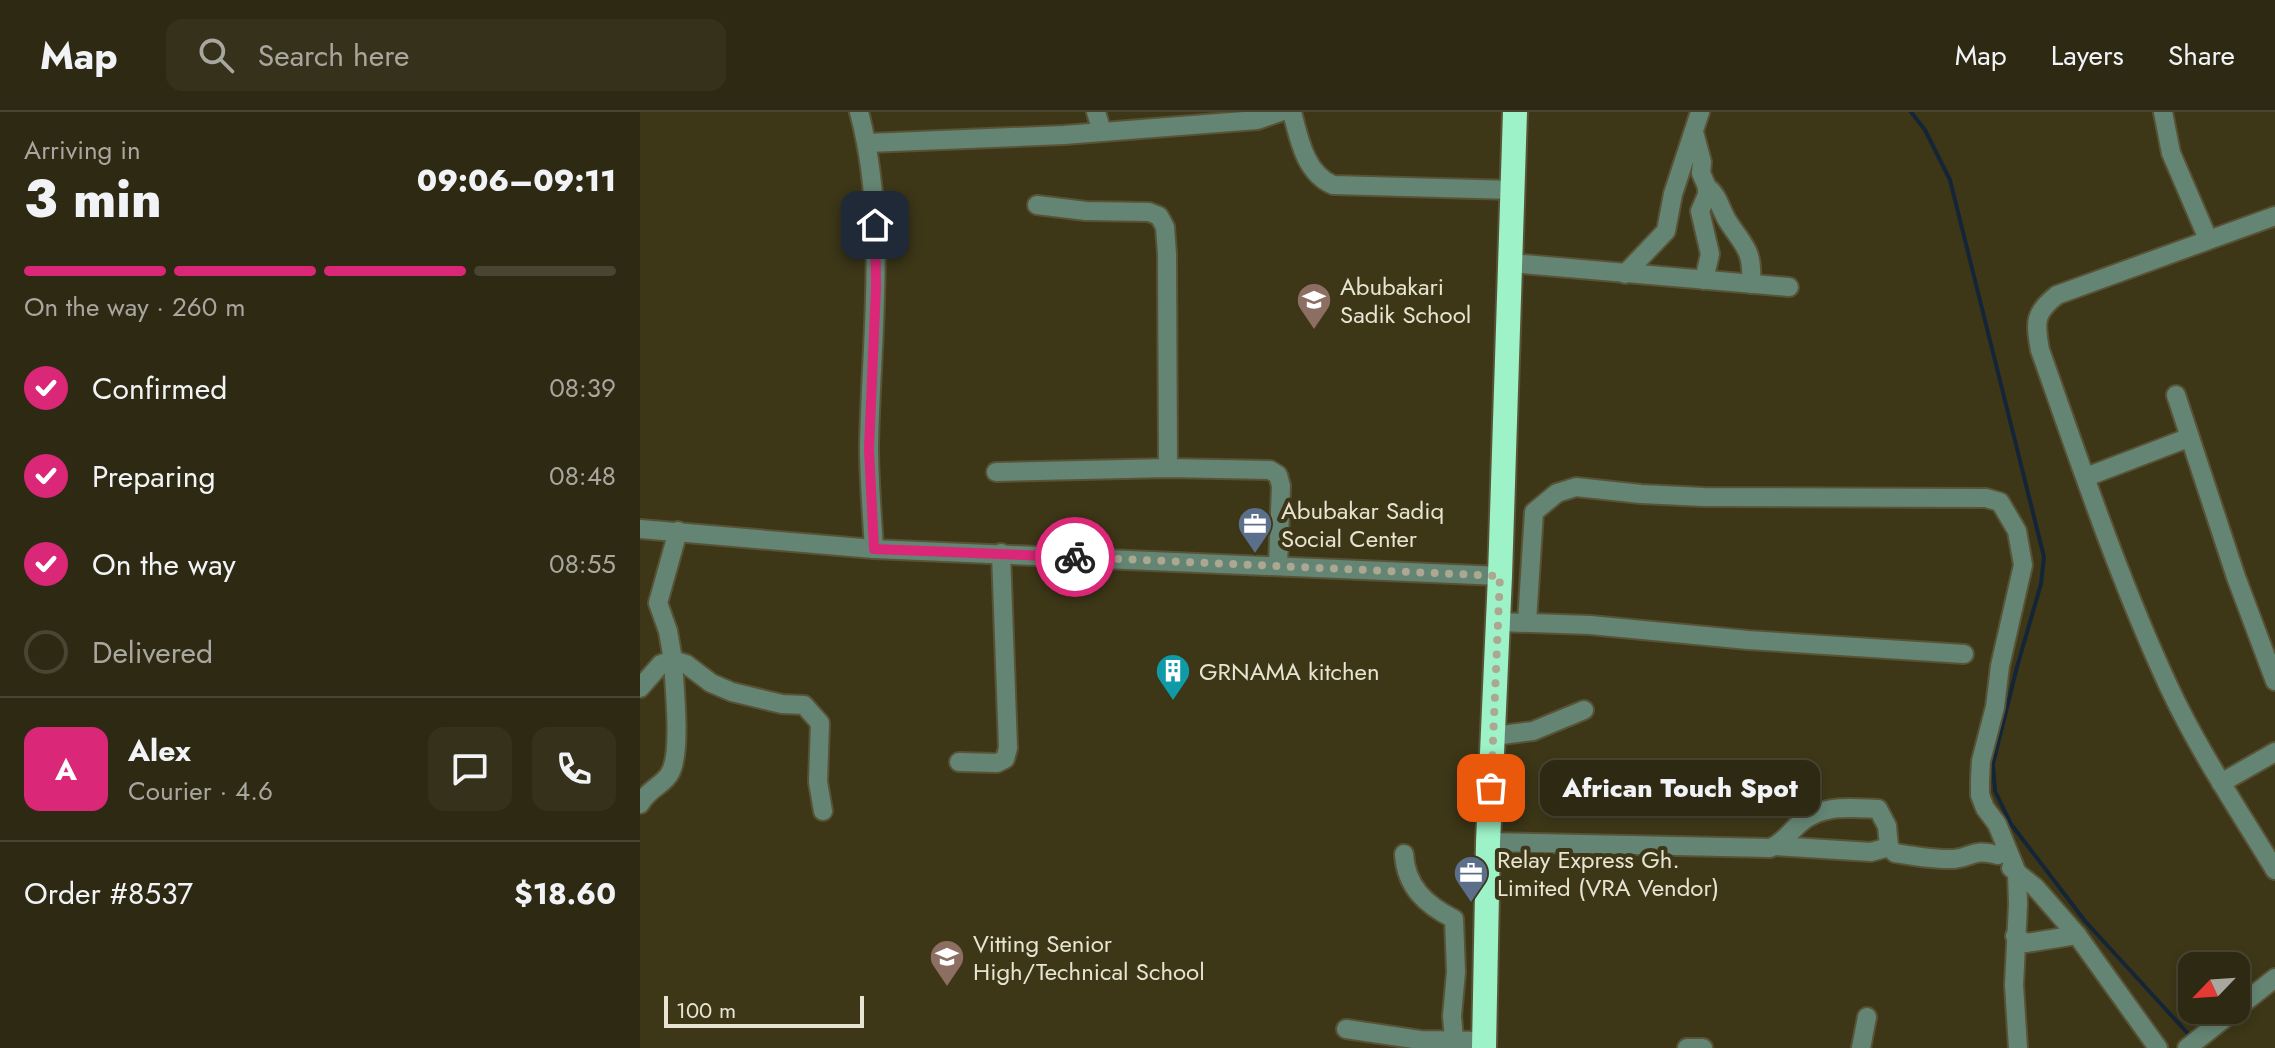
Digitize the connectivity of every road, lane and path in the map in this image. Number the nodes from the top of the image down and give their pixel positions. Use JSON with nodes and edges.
{"nodes":[{"id":1,"x":859,"y":112,"type":"edge"},
{"id":2,"x":1096,"y":112,"type":"edge"},
{"id":3,"x":1280,"y":112,"type":"edge"},
{"id":4,"x":1292,"y":112,"type":"edge"},
{"id":5,"x":1515,"y":112,"type":"edge"},
{"id":6,"x":1700,"y":112,"type":"edge"},
{"id":7,"x":2163,"y":112,"type":"edge"},
{"id":8,"x":1102,"y":132,"type":"junction"},
{"id":9,"x":1694,"y":132,"type":"junction"},
{"id":10,"x":868,"y":143,"type":"junction"},
{"id":11,"x":1707,"y":187,"type":"junction"},
{"id":12,"x":1513,"y":190,"type":"junction"},
{"id":13,"x":1037,"y":205,"type":"dead end"},
{"id":14,"x":2275,"y":216,"type":"edge"},
{"id":15,"x":2208,"y":239,"type":"junction"},
{"id":16,"x":1511,"y":263,"type":"junction"},
{"id":17,"x":1625,"y":274,"type":"junction"},
{"id":18,"x":1704,"y":280,"type":"junction"},
{"id":19,"x":1751,"y":284,"type":"junction"},
{"id":20,"x":1789,"y":287,"type":"dead end"},
{"id":21,"x":2176,"y":395,"type":"dead end"},
{"id":22,"x":2188,"y":438,"type":"junction"},
{"id":23,"x":1168,"y":468,"type":"junction"},
{"id":24,"x":996,"y":472,"type":"dead end"},
{"id":25,"x":2086,"y":477,"type":"junction"},
{"id":26,"x":640,"y":529,"type":"edge"},
{"id":27,"x":678,"y":531,"type":"junction"},
{"id":28,"x":874,"y":549,"type":"junction"},
{"id":29,"x":1001,"y":553,"type":"junction"},
{"id":30,"x":1278,"y":566,"type":"junction"},
{"id":31,"x":1500,"y":576,"type":"junction"},
{"id":32,"x":1498,"y":622,"type":"junction"},
{"id":33,"x":1527,"y":622,"type":"junction"},
{"id":34,"x":1964,"y":654,"type":"dead end"},
{"id":35,"x":673,"y":660,"type":"junction"},
{"id":36,"x":2275,"y":681,"type":"edge"},
{"id":37,"x":640,"y":688,"type":"edge"},
{"id":38,"x":1584,"y":710,"type":"dead end"},
{"id":39,"x":1494,"y":736,"type":"junction"},
{"id":40,"x":2275,"y":752,"type":"edge"},
{"id":41,"x":959,"y":762,"type":"dead end"},
{"id":42,"x":2221,"y":783,"type":"junction"},
{"id":43,"x":640,"y":804,"type":"edge"},
{"id":44,"x":823,"y":811,"type":"dead end"},
{"id":45,"x":1997,"y":824,"type":"junction"},
{"id":46,"x":1488,"y":842,"type":"junction"},
{"id":47,"x":1776,"y":846,"type":"junction"},
{"id":48,"x":1889,"y":847,"type":"junction"},
{"id":49,"x":1404,"y":854,"type":"dead end"},
{"id":50,"x":1998,"y":855,"type":"junction"},
{"id":51,"x":2275,"y":870,"type":"edge"},
{"id":52,"x":2017,"y":873,"type":"junction"},
{"id":53,"x":2077,"y":935,"type":"junction"},
{"id":54,"x":2015,"y":936,"type":"junction"},
{"id":55,"x":2275,"y":978,"type":"edge"},
{"id":56,"x":2250,"y":999,"type":"edge"},
{"id":57,"x":1867,"y":1017,"type":"dead end"},
{"id":58,"x":2218,"y":1024,"type":"edge"},
{"id":59,"x":1346,"y":1029,"type":"dead end"},
{"id":60,"x":1454,"y":1039,"type":"junction"},
{"id":61,"x":1420,"y":1044,"type":"edge"},
{"id":62,"x":1484,"y":1044,"type":"edge"},
{"id":63,"x":1687,"y":1048,"type":"edge"},
{"id":64,"x":1703,"y":1048,"type":"edge"},
{"id":65,"x":1861,"y":1048,"type":"edge"},
{"id":66,"x":2018,"y":1048,"type":"edge"},
{"id":67,"x":2158,"y":1048,"type":"edge"},
{"id":68,"x":2187,"y":1048,"type":"edge"}],
"edges":[{"from":1,"to":10,"type":"street"},
{"from":2,"to":8,"type":"street"},
{"from":3,"to":8,"type":"street"},
{"from":4,"to":12,"type":"street"},
{"from":5,"to":12,"type":"highway"},
{"from":6,"to":9,"type":"street"},
{"from":7,"to":15,"type":"street"},
{"from":8,"to":10,"type":"street"},
{"from":9,"to":11,"type":"street"},
{"from":9,"to":17,"type":"street"},
{"from":10,"to":28,"type":"street"},
{"from":11,"to":18,"type":"street"},
{"from":11,"to":19,"type":"street"},
{"from":12,"to":16,"type":"highway"},
{"from":13,"to":23,"type":"street"},
{"from":14,"to":15,"type":"street"},
{"from":15,"to":25,"type":"street"},
{"from":16,"to":17,"type":"street"},
{"from":16,"to":31,"type":"highway"},
{"from":17,"to":18,"type":"street"},
{"from":18,"to":19,"type":"street"},
{"from":19,"to":20,"type":"street"},
{"from":21,"to":22,"type":"street"},
{"from":22,"to":25,"type":"street"},
{"from":22,"to":36,"type":"street"},
{"from":23,"to":24,"type":"street"},
{"from":23,"to":30,"type":"street"},
{"from":25,"to":42,"type":"street"},
{"from":26,"to":27,"type":"street"},
{"from":27,"to":28,"type":"street"},
{"from":27,"to":35,"type":"street"},
{"from":28,"to":29,"type":"street"},
{"from":29,"to":30,"type":"street"},
{"from":29,"to":41,"type":"street"},
{"from":30,"to":31,"type":"street"},
{"from":31,"to":32,"type":"highway"},
{"from":32,"to":33,"type":"street"},
{"from":32,"to":39,"type":"highway"},
{"from":33,"to":34,"type":"street"},
{"from":33,"to":45,"type":"street"},
{"from":35,"to":37,"type":"street"},
{"from":35,"to":43,"type":"street"},
{"from":35,"to":44,"type":"street"},
{"from":38,"to":39,"type":"street"},
{"from":39,"to":46,"type":"highway"},
{"from":40,"to":42,"type":"street"},
{"from":42,"to":51,"type":"street"},
{"from":45,"to":50,"type":"street"},
{"from":45,"to":52,"type":"street"},
{"from":46,"to":47,"type":"street"},
{"from":46,"to":62,"type":"highway"},
{"from":47,"to":48,"type":"street"},
{"from":47,"to":48,"type":"street"},
{"from":48,"to":50,"type":"street"},
{"from":49,"to":60,"type":"street"},
{"from":50,"to":52,"type":"street"},
{"from":52,"to":53,"type":"street"},
{"from":52,"to":54,"type":"street"},
{"from":53,"to":54,"type":"street"},
{"from":53,"to":67,"type":"street"},
{"from":54,"to":66,"type":"street"},
{"from":55,"to":56,"type":"street"},
{"from":57,"to":65,"type":"street"},
{"from":58,"to":68,"type":"street"},
{"from":59,"to":61,"type":"street"},
{"from":60,"to":61,"type":"street"},
{"from":60,"to":62,"type":"street"},
{"from":63,"to":64,"type":"street"}]}
